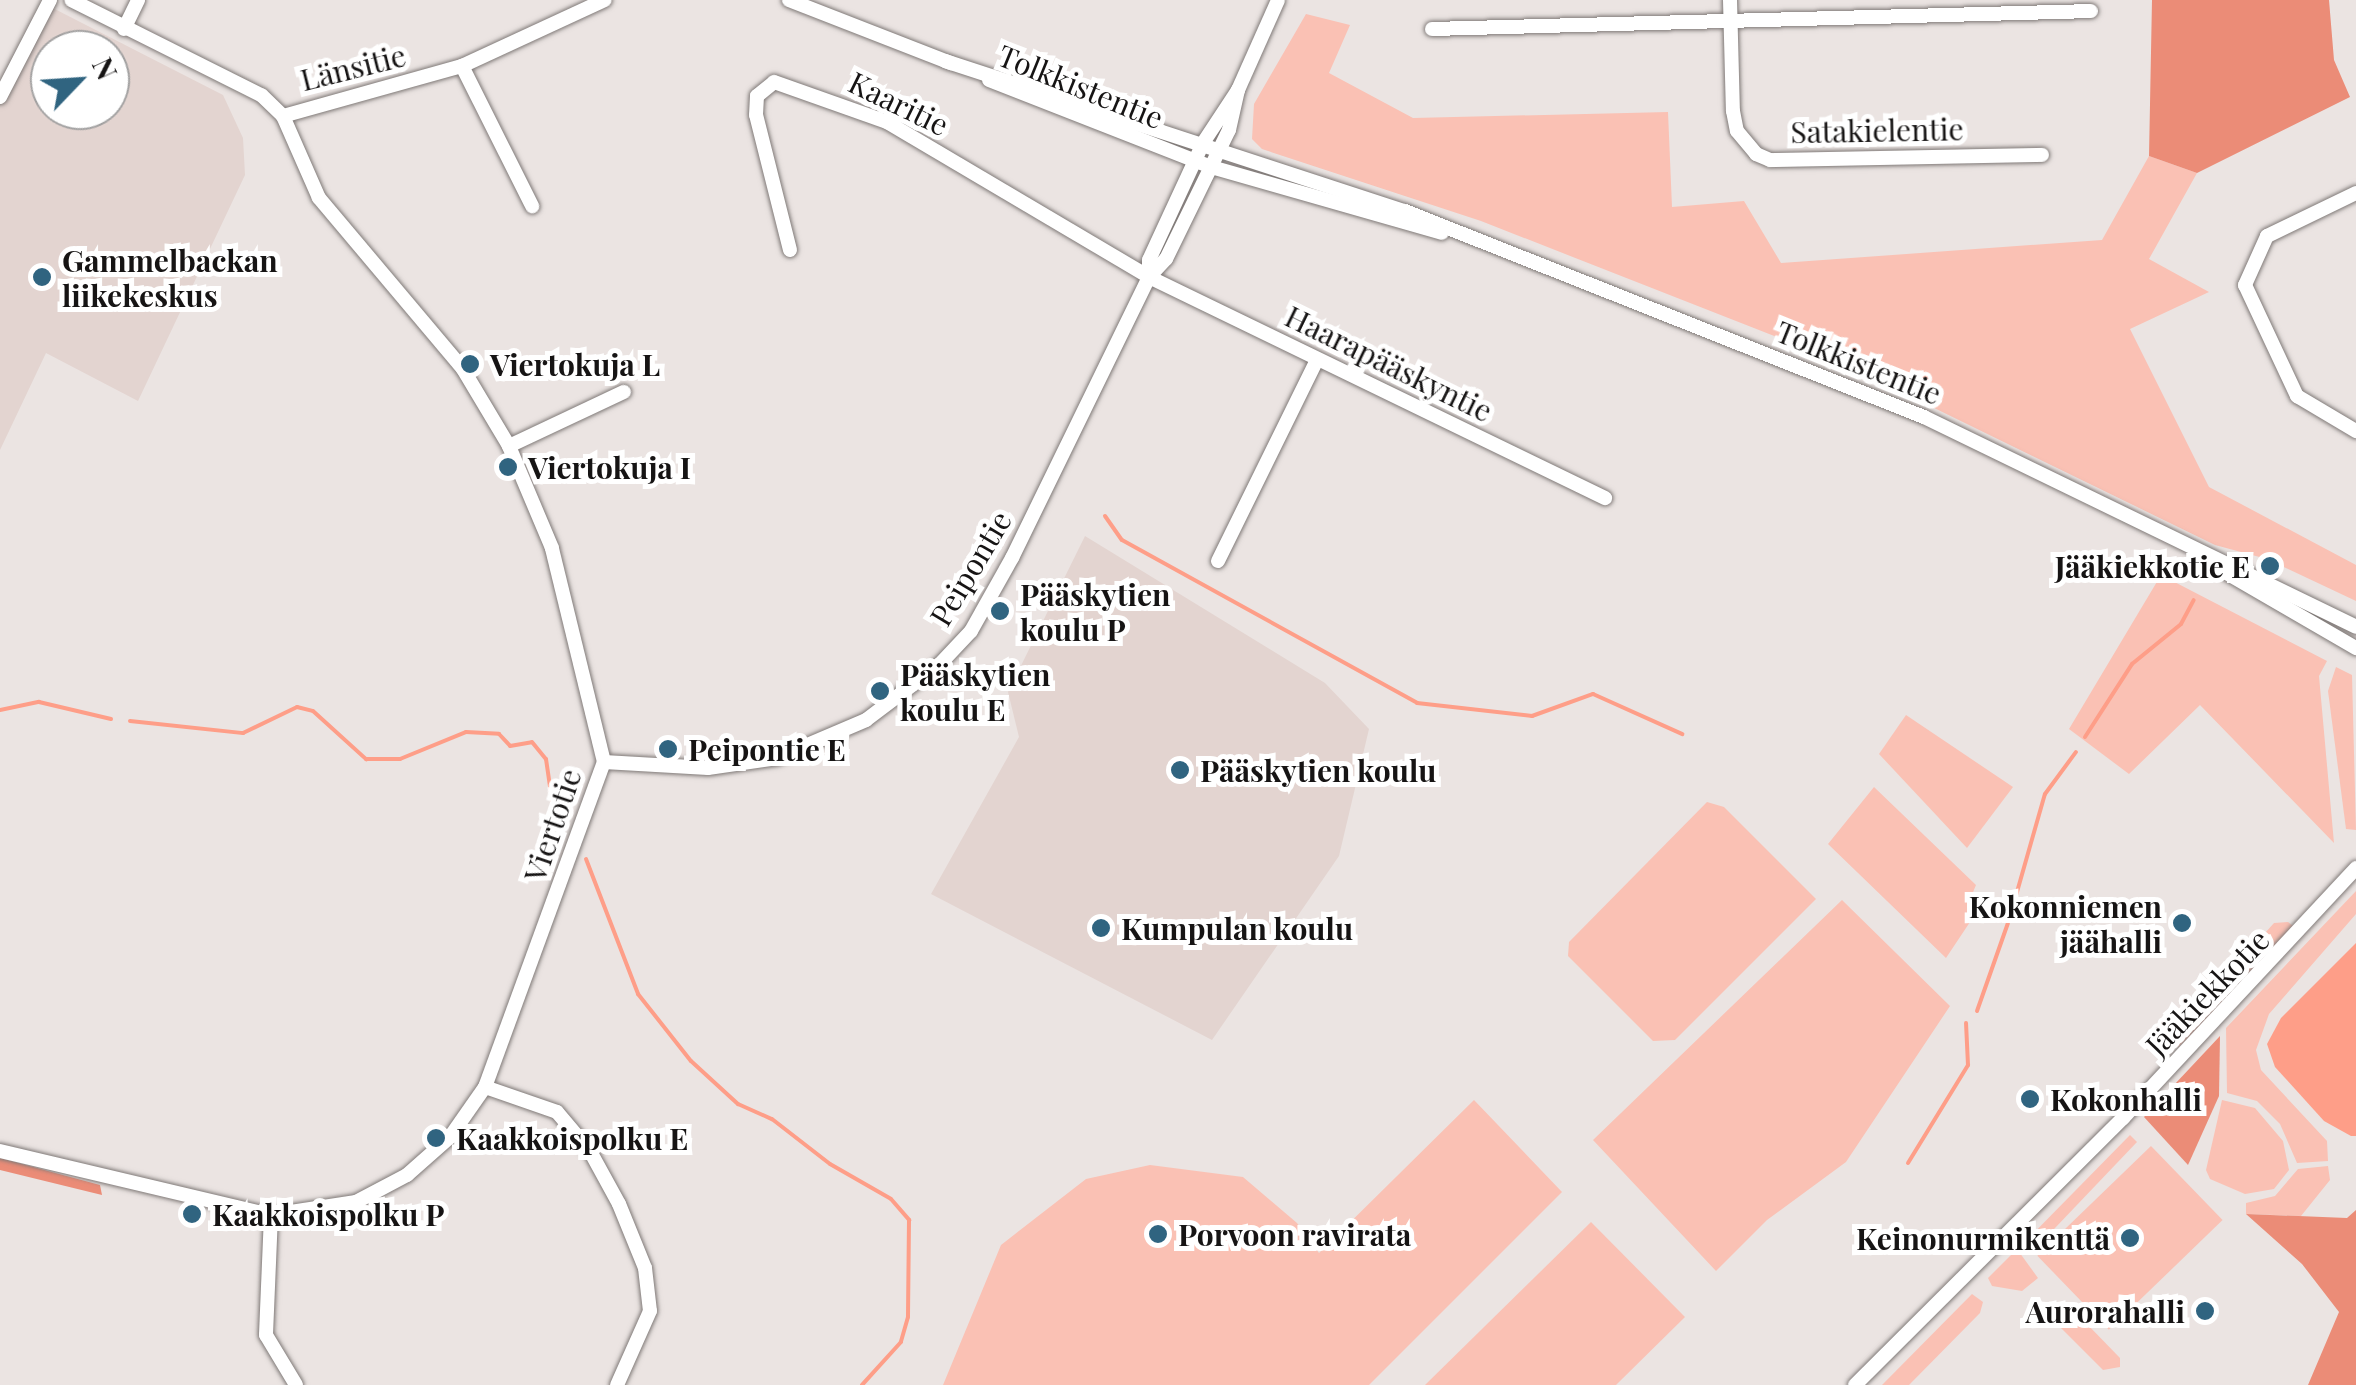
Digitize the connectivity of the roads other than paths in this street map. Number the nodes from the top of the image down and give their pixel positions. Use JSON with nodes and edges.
{"nodes":[{"id":1,"x":50,"y":0,"type":"edge"},
{"id":2,"x":71,"y":0,"type":"edge"},
{"id":3,"x":138,"y":0,"type":"edge"},
{"id":4,"x":605,"y":0,"type":"edge"},
{"id":5,"x":789,"y":0,"type":"edge"},
{"id":6,"x":1278,"y":0,"type":"edge"},
{"id":7,"x":1730,"y":0,"type":"edge"},
{"id":8,"x":2092,"y":11,"type":"dead end"},
{"id":9,"x":1730,"y":18,"type":"junction"},
{"id":10,"x":124,"y":29,"type":"junction"},
{"id":11,"x":1432,"y":29,"type":"dead end"},
{"id":12,"x":945,"y":61,"type":"junction"},
{"id":13,"x":462,"y":66,"type":"junction"},
{"id":14,"x":1238,"y":90,"type":"junction"},
{"id":15,"x":0,"y":97,"type":"edge"},
{"id":16,"x":282,"y":116,"type":"junction"},
{"id":17,"x":1202,"y":143,"type":"junction"},
{"id":18,"x":1219,"y":148,"type":"junction"},
{"id":19,"x":2042,"y":155,"type":"dead end"},
{"id":20,"x":1194,"y":161,"type":"junction"},
{"id":21,"x":1211,"y":166,"type":"junction"},
{"id":22,"x":2356,"y":193,"type":"edge"},
{"id":23,"x":532,"y":206,"type":"dead end"},
{"id":24,"x":1485,"y":243,"type":"junction"},
{"id":25,"x":790,"y":250,"type":"dead end"},
{"id":26,"x":1149,"y":277,"type":"junction"},
{"id":27,"x":1317,"y":360,"type":"junction"},
{"id":28,"x":624,"y":392,"type":"dead end"},
{"id":29,"x":2356,"y":430,"type":"edge"},
{"id":30,"x":509,"y":446,"type":"junction"},
{"id":31,"x":1605,"y":498,"type":"dead end"},
{"id":32,"x":2202,"y":556,"type":"junction"},
{"id":33,"x":1218,"y":561,"type":"dead end"},
{"id":34,"x":2356,"y":627,"type":"edge"},
{"id":35,"x":2356,"y":648,"type":"edge"},
{"id":36,"x":604,"y":762,"type":"junction"},
{"id":37,"x":2356,"y":868,"type":"edge"},
{"id":38,"x":486,"y":1086,"type":"junction"},
{"id":39,"x":0,"y":1151,"type":"edge"},
{"id":40,"x":270,"y":1215,"type":"junction"},
{"id":41,"x":296,"y":1385,"type":"edge"},
{"id":42,"x":617,"y":1385,"type":"edge"},
{"id":43,"x":1855,"y":1385,"type":"edge"}],
"edges":[{"from":1,"to":15,"type":"street"},
{"from":2,"to":10,"type":"street","name":"Länsitie"},
{"from":3,"to":10,"type":"street"},
{"from":4,"to":13,"type":"street","name":"Länsitie"},
{"from":5,"to":12,"type":"street","name":"Tolkkistentie"},
{"from":6,"to":14,"type":"street"},
{"from":7,"to":9,"type":"street","name":"Satakielentie"},
{"from":8,"to":9,"type":"street"},
{"from":9,"to":11,"type":"street"},
{"from":9,"to":19,"type":"street","name":"Satakielentie"},
{"from":10,"to":16,"type":"street","name":"Länsitie"},
{"from":12,"to":17,"type":"street","name":"Tolkkistentie"},
{"from":12,"to":20,"type":"street","name":"Tolkkistentie"},
{"from":13,"to":16,"type":"street","name":"Länsitie"},
{"from":13,"to":23,"type":"street"},
{"from":14,"to":17,"type":"street","name":"Peipontie"},
{"from":14,"to":18,"type":"street","name":"Peipontie"},
{"from":16,"to":30,"type":"street","name":"Viertotie"},
{"from":17,"to":18,"type":"street","name":"Tolkkistentie"},
{"from":17,"to":20,"type":"street","name":"Peipontie"},
{"from":18,"to":21,"type":"street","name":"Peipontie"},
{"from":18,"to":24,"type":"street","name":"Tolkkistentie"},
{"from":20,"to":21,"type":"street","name":"Tolkkistentie"},
{"from":20,"to":26,"type":"street","name":"Peipontie"},
{"from":21,"to":24,"type":"street","name":"Tolkkistentie"},
{"from":21,"to":26,"type":"street","name":"Peipontie"},
{"from":22,"to":29,"type":"street"},
{"from":24,"to":32,"type":"street","name":"Tolkkistentie"},
{"from":25,"to":26,"type":"street","name":"Kaaritie"},
{"from":26,"to":27,"type":"street","name":"Haarapääskyntie"},
{"from":26,"to":36,"type":"street","name":"Peipontie"},
{"from":27,"to":31,"type":"street","name":"Haarapääskyntie"},
{"from":27,"to":33,"type":"street"},
{"from":28,"to":30,"type":"street"},
{"from":30,"to":36,"type":"street","name":"Viertotie"},
{"from":32,"to":34,"type":"street","name":"Tolkkistentie"},
{"from":32,"to":35,"type":"street","name":"Tolkkistentie"},
{"from":36,"to":38,"type":"street","name":"Viertotie"},
{"from":37,"to":43,"type":"street","name":"Jääkiekkotie"},
{"from":38,"to":40,"type":"street","name":"Viertotie"},
{"from":38,"to":42,"type":"street"},
{"from":39,"to":40,"type":"street","name":"Viertotie"},
{"from":40,"to":41,"type":"street"}]}
